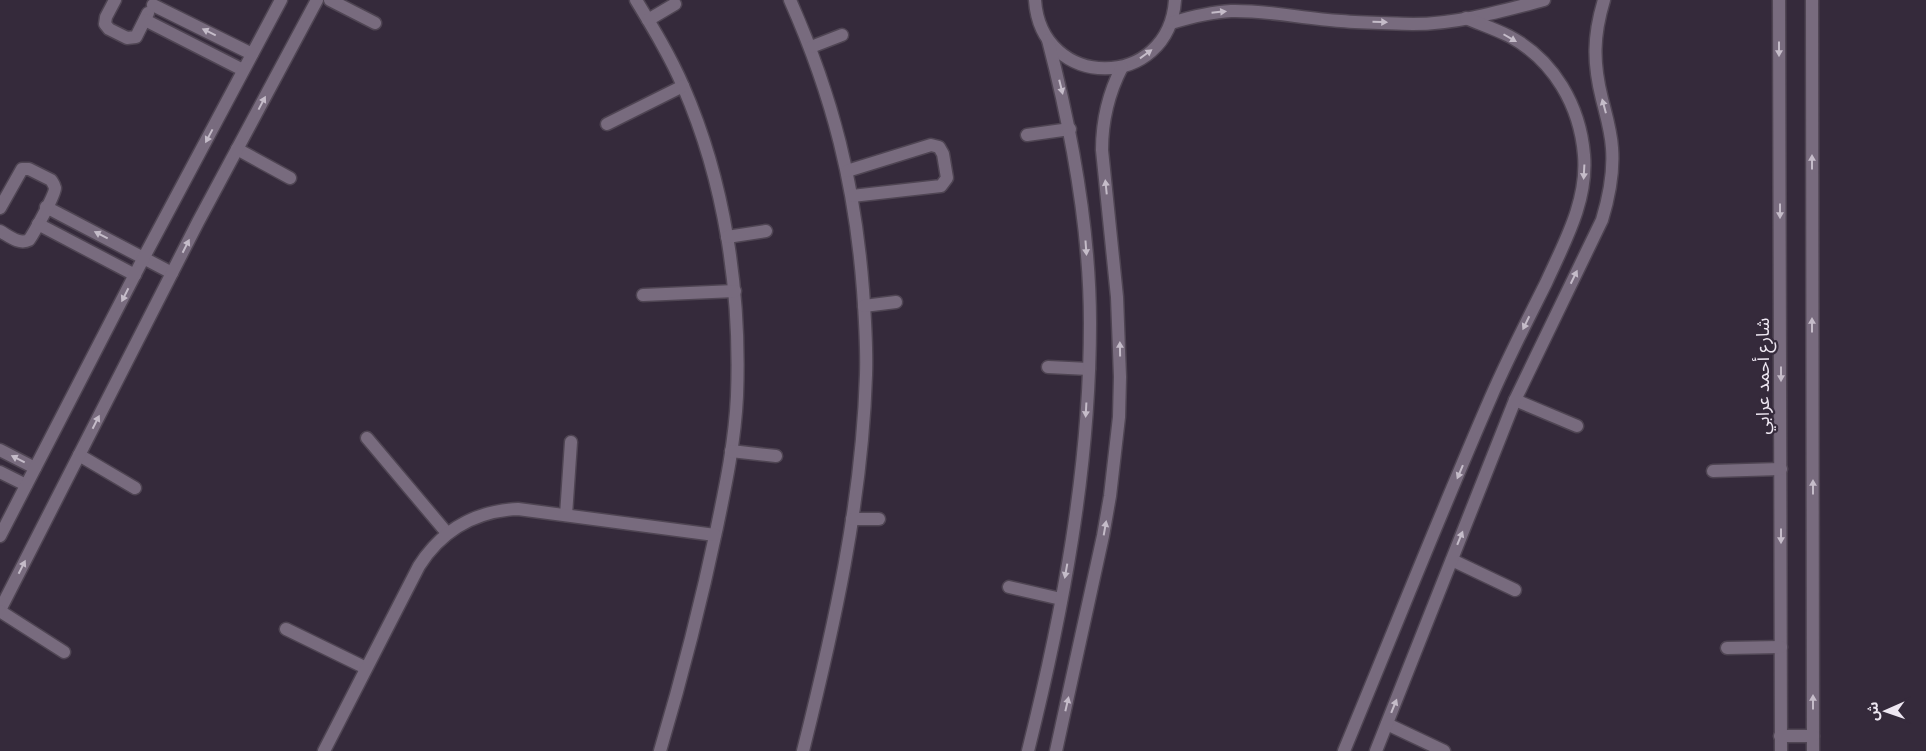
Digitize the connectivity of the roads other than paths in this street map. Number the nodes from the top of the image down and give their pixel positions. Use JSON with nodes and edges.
{"nodes":[{"id":1,"x":281,"y":0,"type":"edge"},
{"id":2,"x":317,"y":0,"type":"edge"},
{"id":3,"x":330,"y":0,"type":"edge"},
{"id":4,"x":636,"y":0,"type":"edge"},
{"id":5,"x":790,"y":0,"type":"edge"},
{"id":6,"x":1035,"y":0,"type":"edge"},
{"id":7,"x":1175,"y":0,"type":"edge"},
{"id":8,"x":1544,"y":0,"type":"edge"},
{"id":9,"x":1604,"y":0,"type":"edge"},
{"id":10,"x":1779,"y":0,"type":"edge"},
{"id":11,"x":1812,"y":0,"type":"edge"},
{"id":12,"x":110,"y":2,"type":"edge"},
{"id":13,"x":154,"y":2,"type":"edge"},
{"id":14,"x":675,"y":4,"type":"dead end"},
{"id":15,"x":1466,"y":18,"type":"junction"},
{"id":16,"x":145,"y":20,"type":"junction"},
{"id":17,"x":648,"y":20,"type":"junction"},
{"id":18,"x":1171,"y":22,"type":"junction"},
{"id":19,"x":376,"y":23,"type":"dead end"},
{"id":20,"x":842,"y":35,"type":"dead end"},
{"id":21,"x":1048,"y":40,"type":"junction"},
{"id":22,"x":811,"y":47,"type":"junction"},
{"id":23,"x":252,"y":54,"type":"junction"},
{"id":24,"x":1122,"y":67,"type":"junction"},
{"id":25,"x":244,"y":70,"type":"junction"},
{"id":26,"x":683,"y":86,"type":"junction"},
{"id":27,"x":607,"y":124,"type":"dead end"},
{"id":28,"x":1070,"y":129,"type":"junction"},
{"id":29,"x":1028,"y":135,"type":"dead end"},
{"id":30,"x":238,"y":149,"type":"junction"},
{"id":31,"x":847,"y":171,"type":"junction"},
{"id":32,"x":290,"y":178,"type":"dead end"},
{"id":33,"x":852,"y":196,"type":"junction"},
{"id":34,"x":0,"y":208,"type":"edge"},
{"id":35,"x":46,"y":208,"type":"junction"},
{"id":36,"x":38,"y":224,"type":"junction"},
{"id":37,"x":0,"y":231,"type":"edge"},
{"id":38,"x":766,"y":231,"type":"dead end"},
{"id":39,"x":728,"y":238,"type":"junction"},
{"id":40,"x":144,"y":257,"type":"junction"},
{"id":41,"x":172,"y":273,"type":"junction"},
{"id":42,"x":135,"y":275,"type":"junction"},
{"id":43,"x":734,"y":290,"type":"junction"},
{"id":44,"x":643,"y":295,"type":"dead end"},
{"id":45,"x":896,"y":302,"type":"dead end"},
{"id":46,"x":864,"y":306,"type":"junction"},
{"id":47,"x":1048,"y":367,"type":"dead end"},
{"id":48,"x":1089,"y":369,"type":"junction"},
{"id":49,"x":1515,"y":400,"type":"junction"},
{"id":50,"x":1577,"y":426,"type":"dead end"},
{"id":51,"x":367,"y":438,"type":"dead end"},
{"id":52,"x":571,"y":442,"type":"dead end"},
{"id":53,"x":0,"y":450,"type":"edge"},
{"id":54,"x":731,"y":451,"type":"junction"},
{"id":55,"x":79,"y":455,"type":"junction"},
{"id":56,"x":776,"y":456,"type":"dead end"},
{"id":57,"x":35,"y":468,"type":"junction"},
{"id":58,"x":1781,"y":469,"type":"junction"},
{"id":59,"x":1713,"y":471,"type":"dead end"},
{"id":60,"x":0,"y":472,"type":"edge"},
{"id":61,"x":26,"y":485,"type":"junction"},
{"id":62,"x":135,"y":488,"type":"dead end"},
{"id":63,"x":566,"y":515,"type":"junction"},
{"id":64,"x":852,"y":519,"type":"junction"},
{"id":65,"x":879,"y":519,"type":"dead end"},
{"id":66,"x":447,"y":533,"type":"junction"},
{"id":67,"x":715,"y":535,"type":"junction"},
{"id":68,"x":0,"y":536,"type":"edge"},
{"id":69,"x":1452,"y":560,"type":"junction"},
{"id":70,"x":1010,"y":587,"type":"dead end"},
{"id":71,"x":1516,"y":590,"type":"dead end"},
{"id":72,"x":1061,"y":599,"type":"junction"},
{"id":73,"x":0,"y":610,"type":"edge"},
{"id":74,"x":286,"y":629,"type":"dead end"},
{"id":75,"x":1781,"y":647,"type":"junction"},
{"id":76,"x":1728,"y":648,"type":"dead end"},
{"id":77,"x":64,"y":652,"type":"dead end"},
{"id":78,"x":366,"y":668,"type":"junction"},
{"id":79,"x":1387,"y":724,"type":"junction"},
{"id":80,"x":1780,"y":736,"type":"junction"},
{"id":81,"x":1813,"y":736,"type":"junction"},
{"id":82,"x":324,"y":751,"type":"edge"},
{"id":83,"x":660,"y":751,"type":"edge"},
{"id":84,"x":804,"y":751,"type":"edge"},
{"id":85,"x":1028,"y":751,"type":"edge"},
{"id":86,"x":1056,"y":751,"type":"edge"},
{"id":87,"x":1344,"y":751,"type":"edge"},
{"id":88,"x":1376,"y":751,"type":"edge"},
{"id":89,"x":1444,"y":751,"type":"edge"},
{"id":90,"x":1780,"y":751,"type":"edge"},
{"id":91,"x":1813,"y":751,"type":"edge"}],
"edges":[{"from":1,"to":23,"type":"street"},
{"from":30,"to":2,"type":"street","one_way":true},
{"from":3,"to":19,"type":"street"},
{"from":4,"to":17,"type":"street"},
{"from":5,"to":22,"type":"street"},
{"from":6,"to":21,"type":"street"},
{"from":7,"to":18,"type":"street"},
{"from":8,"to":15,"type":"street"},
{"from":49,"to":9,"type":"street","one_way":true},
{"from":10,"to":58,"type":"street","name":"شارع أحمد عرابي","one_way":true},
{"from":81,"to":11,"type":"street","one_way":true},
{"from":12,"to":16,"type":"street"},
{"from":13,"to":16,"type":"street"},
{"from":23,"to":13,"type":"street","one_way":true},
{"from":14,"to":17,"type":"street"},
{"from":18,"to":15,"type":"street","one_way":true},
{"from":15,"to":87,"type":"street","one_way":true},
{"from":16,"to":25,"type":"street"},
{"from":17,"to":26,"type":"street"},
{"from":24,"to":18,"type":"street","one_way":true},
{"from":20,"to":22,"type":"street"},
{"from":21,"to":24,"type":"street"},
{"from":21,"to":28,"type":"street","one_way":true},
{"from":22,"to":31,"type":"street"},
{"from":23,"to":25,"type":"street"},
{"from":86,"to":24,"type":"street","one_way":true},
{"from":25,"to":40,"type":"street","one_way":true},
{"from":26,"to":27,"type":"street"},
{"from":26,"to":39,"type":"street"},
{"from":28,"to":29,"type":"street"},
{"from":28,"to":48,"type":"street","one_way":true},
{"from":30,"to":32,"type":"street"},
{"from":41,"to":30,"type":"street","one_way":true},
{"from":31,"to":33,"type":"street"},
{"from":31,"to":33,"type":"street"},
{"from":33,"to":46,"type":"street"},
{"from":34,"to":35,"type":"street"},
{"from":35,"to":36,"type":"street"},
{"from":40,"to":35,"type":"street","one_way":true},
{"from":36,"to":37,"type":"street"},
{"from":36,"to":42,"type":"street"},
{"from":38,"to":39,"type":"street"},
{"from":39,"to":43,"type":"street"},
{"from":40,"to":41,"type":"street"},
{"from":40,"to":42,"type":"street"},
{"from":55,"to":41,"type":"street","one_way":true},
{"from":42,"to":57,"type":"street","one_way":true},
{"from":43,"to":44,"type":"street"},
{"from":43,"to":54,"type":"street"},
{"from":45,"to":46,"type":"street"},
{"from":46,"to":64,"type":"street"},
{"from":47,"to":48,"type":"street"},
{"from":48,"to":72,"type":"street","one_way":true},
{"from":49,"to":50,"type":"street"},
{"from":69,"to":49,"type":"street","one_way":true},
{"from":51,"to":66,"type":"street"},
{"from":52,"to":63,"type":"street"},
{"from":57,"to":53,"type":"street","one_way":true},
{"from":54,"to":56,"type":"street"},
{"from":54,"to":67,"type":"street"},
{"from":55,"to":62,"type":"street"},
{"from":73,"to":55,"type":"street","one_way":true},
{"from":57,"to":61,"type":"street"},
{"from":58,"to":59,"type":"street"},
{"from":58,"to":75,"type":"street","name":"شارع أحمد عرابي","one_way":true},
{"from":60,"to":61,"type":"street"},
{"from":61,"to":68,"type":"street"},
{"from":63,"to":66,"type":"street"},
{"from":63,"to":67,"type":"street"},
{"from":64,"to":65,"type":"street"},
{"from":64,"to":84,"type":"street"},
{"from":66,"to":78,"type":"street"},
{"from":67,"to":83,"type":"street"},
{"from":69,"to":71,"type":"street"},
{"from":79,"to":69,"type":"street","one_way":true},
{"from":70,"to":72,"type":"street"},
{"from":72,"to":85,"type":"street"},
{"from":73,"to":77,"type":"street"},
{"from":74,"to":78,"type":"street"},
{"from":75,"to":76,"type":"street"},
{"from":75,"to":80,"type":"street","name":"شارع أحمد عرابي"},
{"from":78,"to":82,"type":"street"},
{"from":79,"to":88,"type":"street"},
{"from":79,"to":89,"type":"street"},
{"from":80,"to":81,"type":"street"},
{"from":80,"to":90,"type":"street","name":"شارع أحمد عرابي"},
{"from":81,"to":91,"type":"street"}]}
